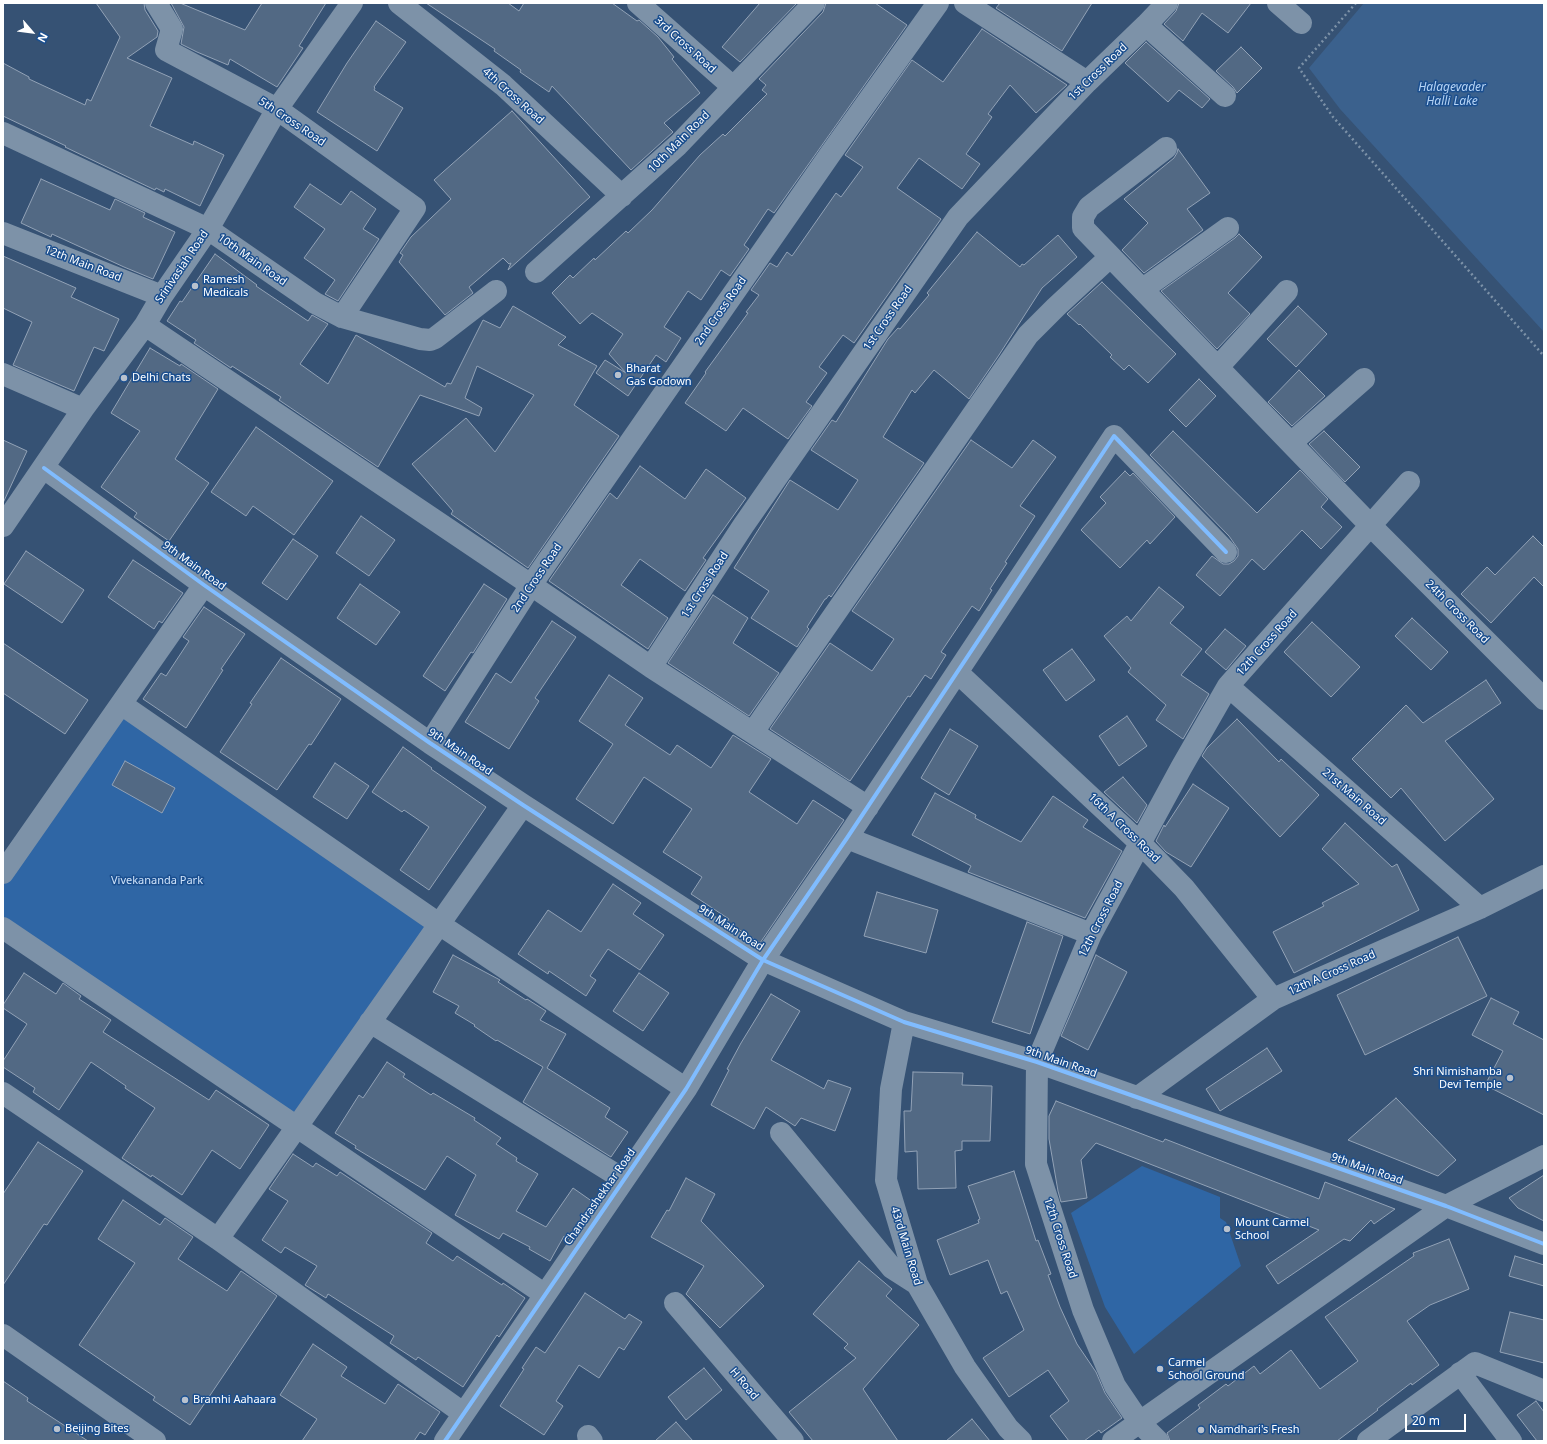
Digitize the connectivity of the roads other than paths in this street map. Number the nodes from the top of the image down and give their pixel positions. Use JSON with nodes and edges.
{"nodes":[{"id":1,"x":156,"y":3,"type":"edge"},
{"id":2,"x":352,"y":3,"type":"edge"},
{"id":3,"x":398,"y":3,"type":"edge"},
{"id":4,"x":638,"y":3,"type":"edge"},
{"id":5,"x":814,"y":3,"type":"edge"},
{"id":6,"x":938,"y":3,"type":"edge"},
{"id":7,"x":965,"y":3,"type":"edge"},
{"id":8,"x":1167,"y":3,"type":"edge"},
{"id":9,"x":1278,"y":3,"type":"edge"},
{"id":10,"x":1301,"y":23,"type":"dead end"},
{"id":11,"x":1146,"y":25,"type":"junction"},
{"id":12,"x":1087,"y":82,"type":"junction"},
{"id":13,"x":733,"y":87,"type":"junction"},
{"id":14,"x":1225,"y":96,"type":"dead end"},
{"id":15,"x":277,"y":109,"type":"junction"},
{"id":16,"x":3,"y":133,"type":"edge"},
{"id":17,"x":1166,"y":148,"type":"dead end"},
{"id":18,"x":622,"y":196,"type":"junction"},
{"id":19,"x":1228,"y":228,"type":"dead end"},
{"id":20,"x":208,"y":229,"type":"junction"},
{"id":21,"x":3,"y":233,"type":"edge"},
{"id":22,"x":1110,"y":257,"type":"junction"},
{"id":23,"x":536,"y":272,"type":"dead end"},
{"id":24,"x":1143,"y":289,"type":"junction"},
{"id":25,"x":496,"y":291,"type":"dead end"},
{"id":26,"x":1287,"y":291,"type":"dead end"},
{"id":27,"x":162,"y":296,"type":"junction"},
{"id":28,"x":342,"y":317,"type":"junction"},
{"id":29,"x":145,"y":325,"type":"junction"},
{"id":30,"x":1218,"y":367,"type":"junction"},
{"id":31,"x":3,"y":374,"type":"edge"},
{"id":32,"x":1364,"y":379,"type":"dead end"},
{"id":33,"x":84,"y":409,"type":"junction"},
{"id":34,"x":1291,"y":443,"type":"junction"},
{"id":35,"x":44,"y":468,"type":"junction"},
{"id":36,"x":1409,"y":482,"type":"dead end"},
{"id":37,"x":6,"y":516,"type":"edge"},
{"id":38,"x":1371,"y":526,"type":"junction"},
{"id":39,"x":1226,"y":552,"type":"dead end"},
{"id":40,"x":204,"y":585,"type":"junction"},
{"id":41,"x":531,"y":585,"type":"junction"},
{"id":42,"x":651,"y":667,"type":"junction"},
{"id":43,"x":958,"y":673,"type":"junction"},
{"id":44,"x":1228,"y":686,"type":"junction"},
{"id":45,"x":1544,"y":699,"type":"edge"},
{"id":46,"x":121,"y":704,"type":"junction"},
{"id":47,"x":753,"y":732,"type":"junction"},
{"id":48,"x":430,"y":742,"type":"junction"},
{"id":49,"x":523,"y":805,"type":"junction"},
{"id":50,"x":868,"y":806,"type":"junction"},
{"id":51,"x":847,"y":838,"type":"junction"},
{"id":52,"x":1141,"y":844,"type":"junction"},
{"id":53,"x":3,"y":873,"type":"edge"},
{"id":54,"x":1544,"y":876,"type":"edge"},
{"id":55,"x":1480,"y":908,"type":"junction"},
{"id":56,"x":439,"y":924,"type":"junction"},
{"id":57,"x":3,"y":928,"type":"edge"},
{"id":58,"x":1091,"y":934,"type":"junction"},
{"id":59,"x":763,"y":960,"type":"junction"},
{"id":60,"x":1273,"y":999,"type":"junction"},
{"id":61,"x":370,"y":1022,"type":"junction"},
{"id":62,"x":904,"y":1022,"type":"junction"},
{"id":63,"x":1037,"y":1062,"type":"junction"},
{"id":64,"x":686,"y":1088,"type":"junction"},
{"id":65,"x":3,"y":1093,"type":"edge"},
{"id":66,"x":1137,"y":1098,"type":"junction"},
{"id":67,"x":296,"y":1127,"type":"junction"},
{"id":68,"x":781,"y":1132,"type":"dead end"},
{"id":69,"x":1544,"y":1156,"type":"edge"},
{"id":70,"x":623,"y":1179,"type":"junction"},
{"id":71,"x":1446,"y":1206,"type":"junction"},
{"id":72,"x":218,"y":1239,"type":"junction"},
{"id":73,"x":1544,"y":1244,"type":"edge"},
{"id":74,"x":917,"y":1284,"type":"junction"},
{"id":75,"x":544,"y":1294,"type":"junction"},
{"id":76,"x":675,"y":1303,"type":"dead end"},
{"id":77,"x":3,"y":1335,"type":"edge"},
{"id":78,"x":1460,"y":1373,"type":"junction"},
{"id":79,"x":1544,"y":1391,"type":"edge"},
{"id":80,"x":463,"y":1413,"type":"junction"},
{"id":81,"x":1140,"y":1423,"type":"junction"},
{"id":82,"x":155,"y":1441,"type":"edge"},
{"id":83,"x":445,"y":1441,"type":"edge"},
{"id":84,"x":793,"y":1441,"type":"edge"},
{"id":85,"x":1021,"y":1441,"type":"edge"},
{"id":86,"x":1113,"y":1441,"type":"edge"},
{"id":87,"x":1158,"y":1441,"type":"edge"},
{"id":88,"x":1368,"y":1441,"type":"edge"},
{"id":89,"x":1511,"y":1441,"type":"edge"}],
"edges":[{"from":1,"to":15,"type":"street","name":"5th Cross Road"},
{"from":2,"to":15,"type":"street","name":"Srinivasiah Road"},
{"from":3,"to":18,"type":"street","name":"4th Cross Road"},
{"from":4,"to":13,"type":"street","name":"3rd Cross Road"},
{"from":5,"to":13,"type":"street","name":"10th Main Road"},
{"from":6,"to":41,"type":"street","name":"2nd Cross Road"},
{"from":7,"to":12,"type":"street"},
{"from":8,"to":11,"type":"street","name":"1st Cross Road"},
{"from":9,"to":10,"type":"street"},
{"from":11,"to":12,"type":"street","name":"1st Cross Road"},
{"from":11,"to":14,"type":"street"},
{"from":12,"to":42,"type":"street","name":"1st Cross Road"},
{"from":13,"to":18,"type":"street","name":"10th Main Road"},
{"from":15,"to":20,"type":"street","name":"Srinivasiah Road"},
{"from":15,"to":28,"type":"street","name":"5th Cross Road"},
{"from":16,"to":20,"type":"street","name":"10th Main Road"},
{"from":17,"to":22,"type":"street","name":"24th Cross Road"},
{"from":18,"to":23,"type":"street","name":"10th Main Road"},
{"from":19,"to":24,"type":"street"},
{"from":20,"to":27,"type":"street","name":"Srinivasiah Road"},
{"from":20,"to":28,"type":"street","name":"10th Main Road"},
{"from":21,"to":27,"type":"street","name":"12th Main Road"},
{"from":22,"to":24,"type":"street","name":"24th Cross Road"},
{"from":22,"to":47,"type":"street"},
{"from":24,"to":30,"type":"street","name":"24th Cross Road"},
{"from":25,"to":28,"type":"street","name":"10th Main Road"},
{"from":26,"to":30,"type":"street"},
{"from":27,"to":29,"type":"street","name":"Srinivasiah Road"},
{"from":29,"to":33,"type":"street","name":"Srinivasiah Road"},
{"from":29,"to":41,"type":"street"},
{"from":30,"to":34,"type":"street","name":"24th Cross Road"},
{"from":31,"to":33,"type":"street"},
{"from":32,"to":34,"type":"street"},
{"from":33,"to":35,"type":"street","name":"Srinivasiah Road"},
{"from":34,"to":38,"type":"street","name":"24th Cross Road"},
{"from":35,"to":37,"type":"street","name":"Srinivasiah Road"},
{"from":35,"to":40,"type":"street","name":"9th Main Road"},
{"from":36,"to":38,"type":"street","name":"12th Cross Road"},
{"from":38,"to":44,"type":"street","name":"12th Cross Road"},
{"from":38,"to":45,"type":"street","name":"24th Cross Road"},
{"from":39,"to":43,"type":"street","name":"Chandrashekhar Road"},
{"from":40,"to":46,"type":"street"},
{"from":40,"to":48,"type":"street","name":"9th Main Road"},
{"from":41,"to":42,"type":"street"},
{"from":41,"to":48,"type":"street","name":"2nd Cross Road"},
{"from":42,"to":47,"type":"street"},
{"from":43,"to":50,"type":"street","name":"Chandrashekhar Road"},
{"from":43,"to":52,"type":"street","name":"16th A Cross Road"},
{"from":44,"to":52,"type":"street","name":"12th Cross Road"},
{"from":44,"to":55,"type":"street","name":"21st Main Road"},
{"from":46,"to":53,"type":"street"},
{"from":46,"to":56,"type":"street"},
{"from":47,"to":50,"type":"street"},
{"from":48,"to":49,"type":"street","name":"9th Main Road"},
{"from":49,"to":56,"type":"street"},
{"from":49,"to":59,"type":"street","name":"9th Main Road"},
{"from":50,"to":51,"type":"street","name":"Chandrashekhar Road"},
{"from":51,"to":58,"type":"street"},
{"from":51,"to":59,"type":"street","name":"Chandrashekhar Road"},
{"from":52,"to":58,"type":"street","name":"12th Cross Road"},
{"from":52,"to":60,"type":"street","name":"16th A Cross Road"},
{"from":54,"to":55,"type":"street","name":"12th A Cross Road"},
{"from":55,"to":60,"type":"street","name":"12th A Cross Road"},
{"from":56,"to":61,"type":"street"},
{"from":56,"to":64,"type":"street"},
{"from":57,"to":67,"type":"street"},
{"from":58,"to":63,"type":"street","name":"12th Cross Road"},
{"from":59,"to":62,"type":"street","name":"9th Main Road"},
{"from":59,"to":64,"type":"street","name":"Chandrashekhar Road"},
{"from":60,"to":66,"type":"street","name":"12th A Cross Road"},
{"from":61,"to":67,"type":"street"},
{"from":61,"to":70,"type":"street"},
{"from":62,"to":63,"type":"street","name":"9th Main Road"},
{"from":62,"to":74,"type":"street","name":"43rd Main Road"},
{"from":63,"to":66,"type":"street","name":"9th Main Road"},
{"from":63,"to":81,"type":"street","name":"12th Cross Road"},
{"from":64,"to":70,"type":"street","name":"Chandrashekhar Road"},
{"from":65,"to":72,"type":"street"},
{"from":66,"to":71,"type":"street","name":"9th Main Road"},
{"from":67,"to":72,"type":"street"},
{"from":67,"to":75,"type":"street"},
{"from":68,"to":74,"type":"street"},
{"from":69,"to":71,"type":"street"},
{"from":70,"to":75,"type":"street","name":"Chandrashekhar Road"},
{"from":71,"to":73,"type":"street","name":"9th Main Road"},
{"from":71,"to":81,"type":"street"},
{"from":72,"to":80,"type":"street"},
{"from":74,"to":85,"type":"street","name":"43rd Main Road"},
{"from":75,"to":80,"type":"street","name":"Chandrashekhar Road"},
{"from":76,"to":84,"type":"street","name":"H Road"},
{"from":77,"to":82,"type":"street"},
{"from":78,"to":79,"type":"street"},
{"from":78,"to":88,"type":"street"},
{"from":78,"to":89,"type":"street"},
{"from":80,"to":83,"type":"street","name":"Chandrashekhar Road"},
{"from":81,"to":86,"type":"street"},
{"from":81,"to":87,"type":"street","name":"12th Cross Road"}]}
